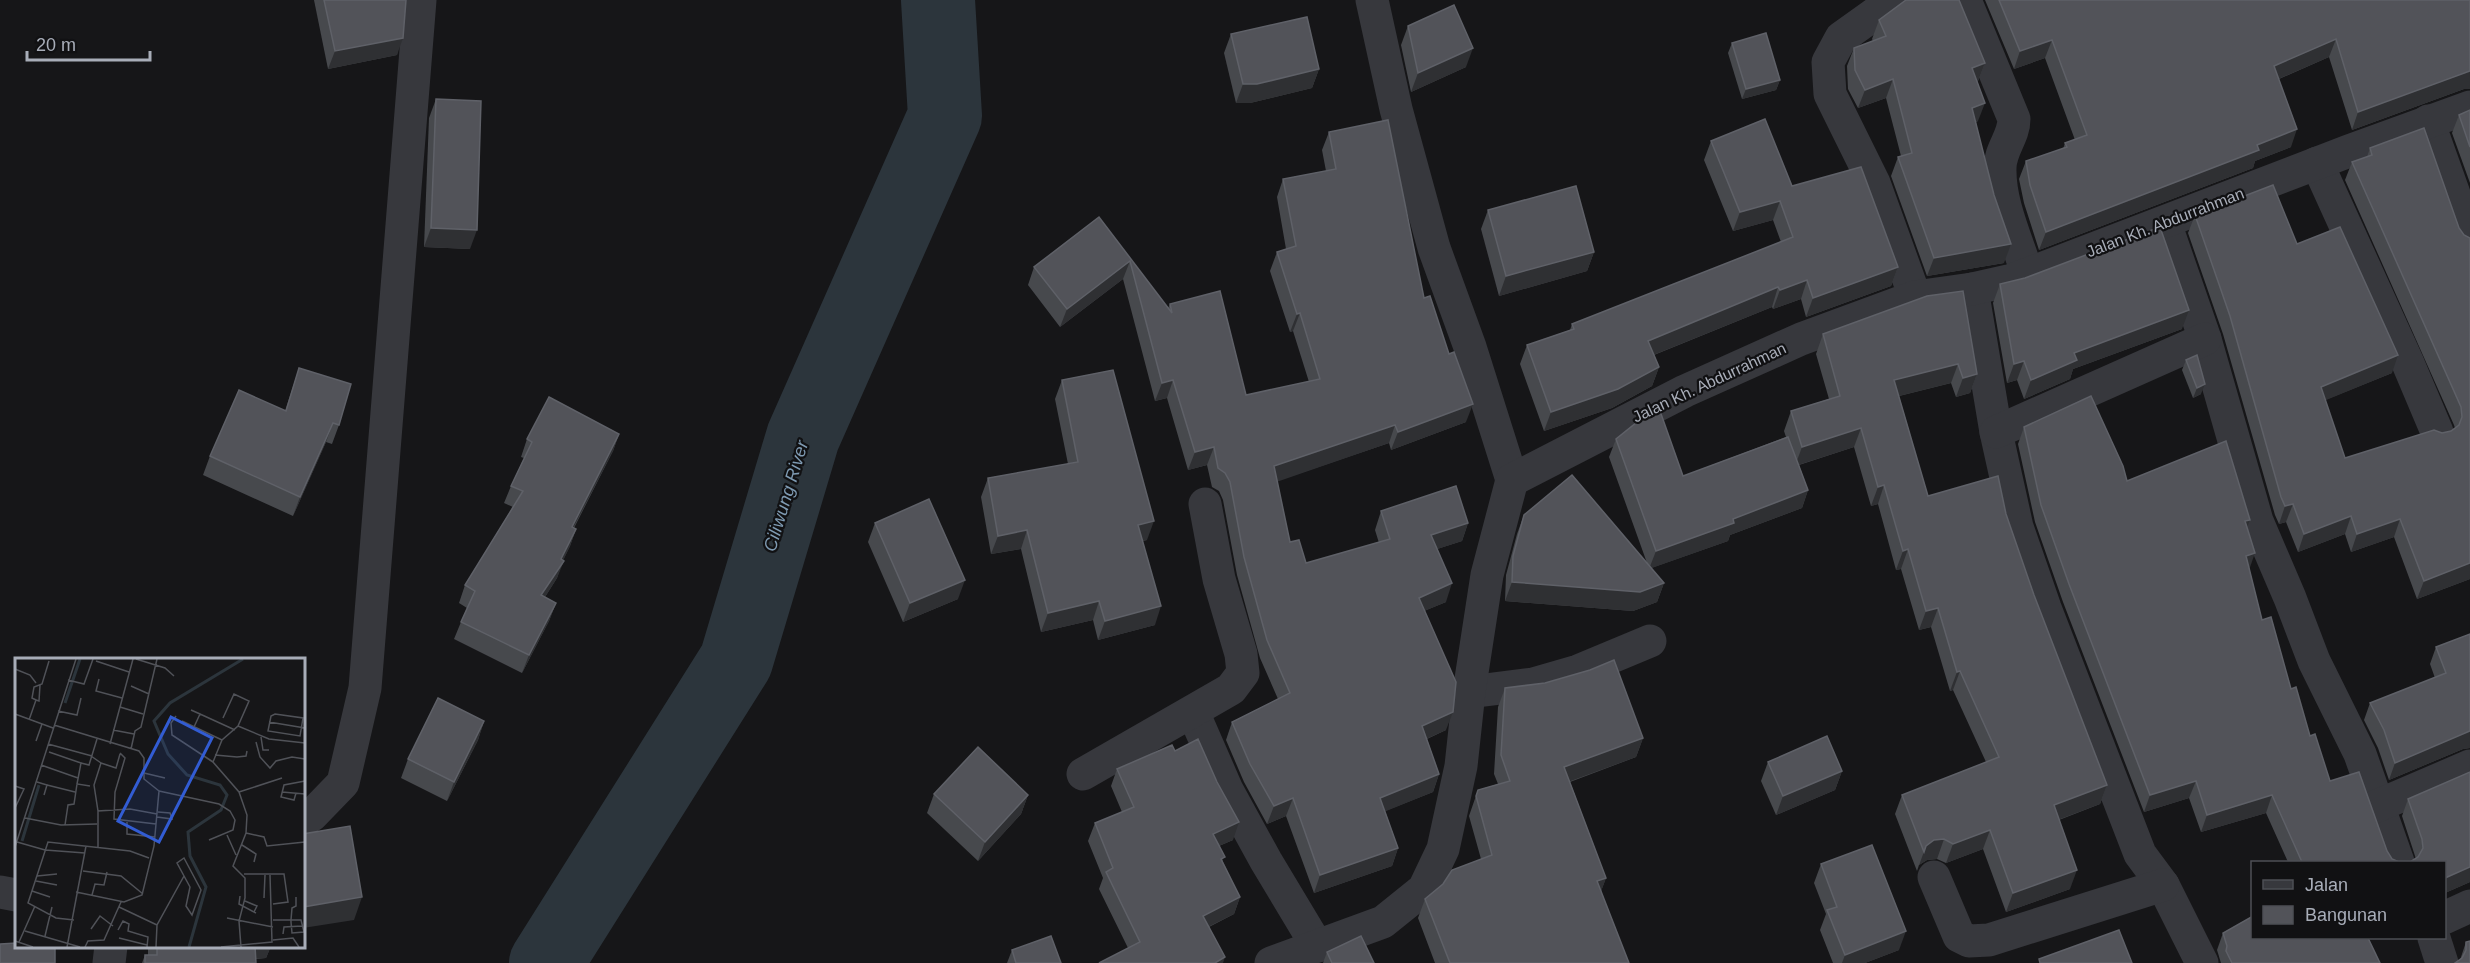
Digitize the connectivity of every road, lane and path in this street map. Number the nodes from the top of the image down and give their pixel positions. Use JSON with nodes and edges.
{"nodes":[{"id":1,"x":420,"y":0,"type":"edge"},
{"id":2,"x":1372,"y":0,"type":"edge"},
{"id":3,"x":1894,"y":0,"type":"edge"},
{"id":4,"x":1965,"y":0,"type":"edge"},
{"id":5,"x":2470,"y":106,"type":"edge"},
{"id":6,"x":2428,"y":121,"type":"junction"},
{"id":7,"x":2317,"y":163,"type":"junction"},
{"id":8,"x":2165,"y":223,"type":"junction"},
{"id":9,"x":2470,"y":239,"type":"edge"},
{"id":10,"x":2027,"y":273,"type":"junction"},
{"id":11,"x":1972,"y":289,"type":"junction"},
{"id":12,"x":1915,"y":297,"type":"junction"},
{"id":13,"x":2205,"y":339,"type":"junction"},
{"id":14,"x":1996,"y":432,"type":"junction"},
{"id":15,"x":2437,"y":432,"type":"edge"},
{"id":16,"x":1512,"y":480,"type":"junction"},
{"id":17,"x":1205,"y":504,"type":"dead end"},
{"id":18,"x":1650,"y":641,"type":"dead end"},
{"id":19,"x":1469,"y":692,"type":"junction"},
{"id":20,"x":1193,"y":712,"type":"junction"},
{"id":21,"x":2470,"y":766,"type":"edge"},
{"id":22,"x":1083,"y":774,"type":"dead end"},
{"id":23,"x":2377,"y":806,"type":"junction"},
{"id":24,"x":304,"y":820,"type":"edge"},
{"id":25,"x":2398,"y":861,"type":"edge"},
{"id":26,"x":1934,"y":877,"type":"dead end"},
{"id":27,"x":2163,"y":885,"type":"junction"},
{"id":28,"x":0,"y":892,"type":"edge"},
{"id":29,"x":15,"y":895,"type":"edge"},
{"id":30,"x":2470,"y":906,"type":"edge"},
{"id":31,"x":2446,"y":918,"type":"edge"},
{"id":32,"x":2434,"y":939,"type":"edge"},
{"id":33,"x":1317,"y":946,"type":"junction"},
{"id":34,"x":111,"y":948,"type":"edge"},
{"id":35,"x":109,"y":963,"type":"edge"},
{"id":36,"x":1271,"y":963,"type":"edge"},
{"id":37,"x":2202,"y":963,"type":"edge"},
{"id":38,"x":2442,"y":963,"type":"edge"}],
"edges":[{"from":1,"to":24,"type":"street"},
{"from":2,"to":16,"type":"street"},
{"from":3,"to":12,"type":"street"},
{"from":4,"to":10,"type":"street"},
{"from":5,"to":6,"type":"street","name":"Jalan Kh. Abdurrahman"},
{"from":6,"to":7,"type":"street","name":"Jalan Kh. Abdurrahman"},
{"from":6,"to":9,"type":"street"},
{"from":7,"to":8,"type":"street","name":"Jalan Kh. Abdurrahman"},
{"from":7,"to":15,"type":"street"},
{"from":8,"to":10,"type":"street","name":"Jalan Kh. Abdurrahman"},
{"from":8,"to":13,"type":"street"},
{"from":10,"to":11,"type":"street","name":"Jalan Kh. Abdurrahman"},
{"from":11,"to":12,"type":"street","name":"Jalan Kh. Abdurrahman"},
{"from":11,"to":14,"type":"street"},
{"from":12,"to":16,"type":"street","name":"Jalan Kh. Abdurrahman"},
{"from":13,"to":14,"type":"street"},
{"from":13,"to":23,"type":"street"},
{"from":14,"to":27,"type":"street"},
{"from":16,"to":19,"type":"street"},
{"from":17,"to":20,"type":"street"},
{"from":18,"to":19,"type":"street"},
{"from":19,"to":33,"type":"street"},
{"from":20,"to":22,"type":"street"},
{"from":20,"to":33,"type":"street"},
{"from":21,"to":23,"type":"street"},
{"from":23,"to":25,"type":"street"},
{"from":26,"to":27,"type":"street"},
{"from":27,"to":37,"type":"street"},
{"from":28,"to":29,"type":"street"},
{"from":30,"to":31,"type":"street"},
{"from":32,"to":38,"type":"street"},
{"from":33,"to":36,"type":"street"},
{"from":34,"to":35,"type":"street"}]}
